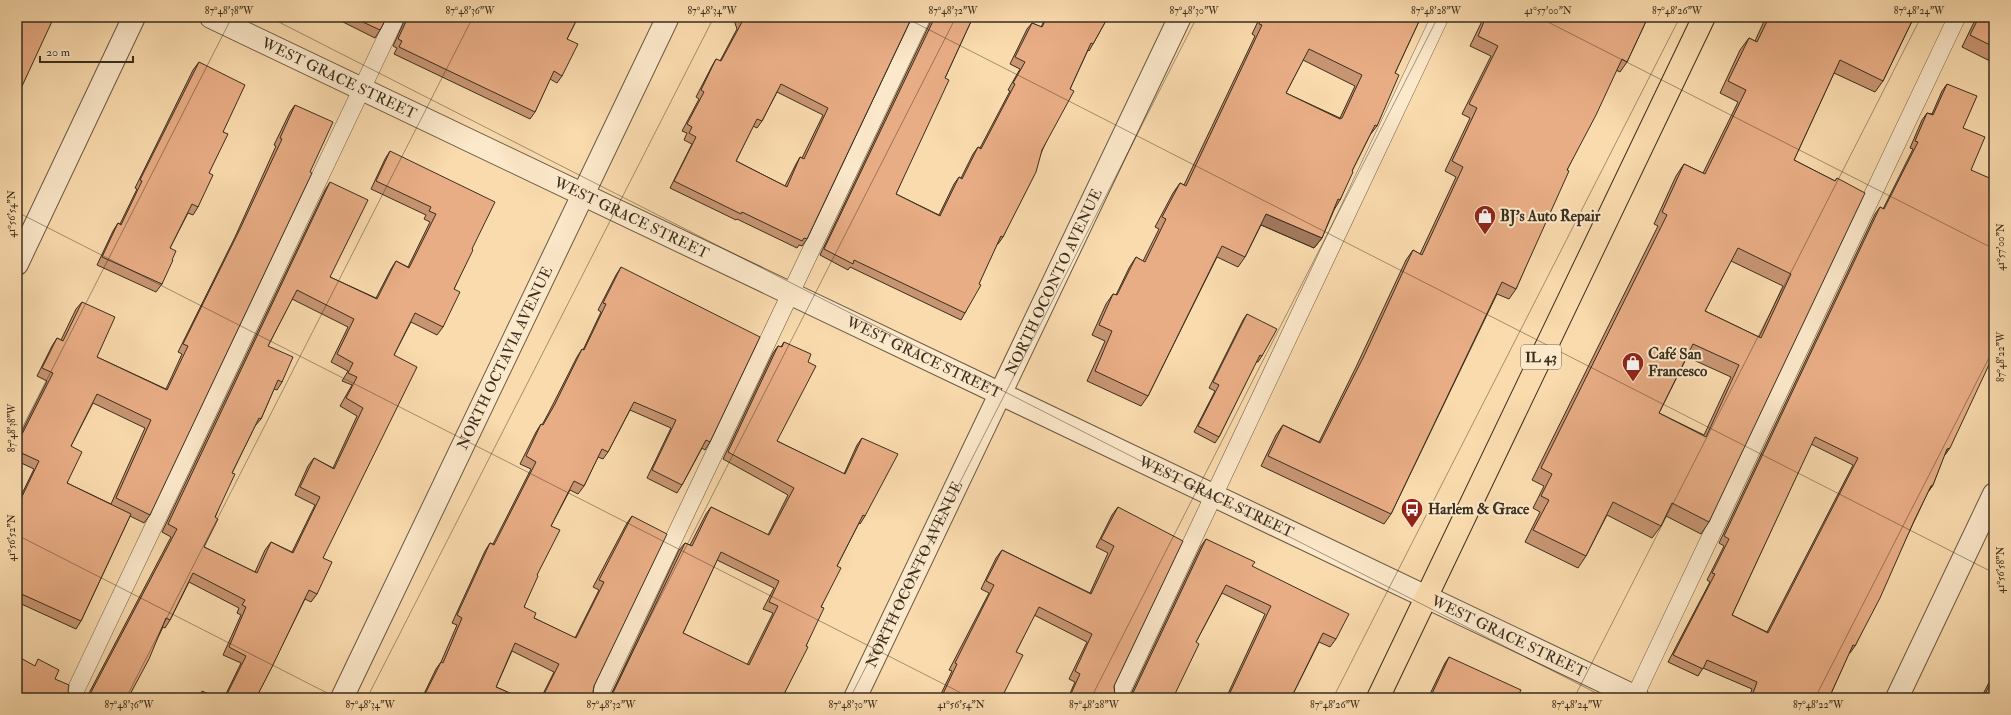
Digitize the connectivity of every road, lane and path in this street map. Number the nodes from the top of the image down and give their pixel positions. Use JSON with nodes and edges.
{"nodes":[{"id":1,"x":134,"y":17,"type":"edge"},
{"id":2,"x":211,"y":17,"type":"edge"},
{"id":3,"x":396,"y":17,"type":"edge"},
{"id":4,"x":668,"y":17,"type":"edge"},
{"id":5,"x":922,"y":17,"type":"edge"},
{"id":6,"x":1180,"y":17,"type":"edge"},
{"id":7,"x":1440,"y":17,"type":"edge"},
{"id":8,"x":1704,"y":17,"type":"edge"},
{"id":9,"x":1957,"y":17,"type":"edge"},
{"id":10,"x":361,"y":89,"type":"junction"},
{"id":11,"x":583,"y":194,"type":"junction"},
{"id":12,"x":17,"y":264,"type":"edge"},
{"id":13,"x":790,"y":293,"type":"junction"},
{"id":14,"x":999,"y":393,"type":"junction"},
{"id":15,"x":1994,"y":494,"type":"edge"},
{"id":16,"x":1214,"y":495,"type":"junction"},
{"id":17,"x":1427,"y":597,"type":"junction"},
{"id":18,"x":1636,"y":697,"type":"edge"},
{"id":19,"x":72,"y":698,"type":"edge"},
{"id":20,"x":342,"y":698,"type":"edge"},
{"id":21,"x":598,"y":698,"type":"edge"},
{"id":22,"x":855,"y":698,"type":"edge"},
{"id":23,"x":1118,"y":698,"type":"edge"},
{"id":24,"x":1378,"y":698,"type":"edge"},
{"id":25,"x":1897,"y":698,"type":"edge"}],
"edges":[{"from":1,"to":12,"type":"street"},
{"from":2,"to":10,"type":"street","name":"WEST GRACE STREET"},
{"from":3,"to":10,"type":"lane"},
{"from":4,"to":11,"type":"street","name":"NORTH OCTAVIA AVENUE"},
{"from":5,"to":13,"type":"lane"},
{"from":6,"to":14,"type":"street","name":"NORTH OCONTO AVENUE"},
{"from":7,"to":16,"type":"lane"},
{"from":8,"to":17,"type":"main road","number":"IL 43"},
{"from":9,"to":18,"type":"lane"},
{"from":10,"to":11,"type":"street","name":"WEST GRACE STREET"},
{"from":10,"to":19,"type":"lane"},
{"from":11,"to":13,"type":"street","name":"WEST GRACE STREET"},
{"from":11,"to":20,"type":"street","name":"NORTH OCTAVIA AVENUE"},
{"from":13,"to":14,"type":"street","name":"WEST GRACE STREET"},
{"from":13,"to":21,"type":"lane"},
{"from":14,"to":16,"type":"street","name":"WEST GRACE STREET"},
{"from":14,"to":22,"type":"street","name":"NORTH OCONTO AVENUE"},
{"from":15,"to":25,"type":"street"},
{"from":16,"to":17,"type":"street","name":"WEST GRACE STREET"},
{"from":16,"to":23,"type":"lane"},
{"from":17,"to":18,"type":"street","name":"WEST GRACE STREET"},
{"from":17,"to":24,"type":"main road","number":"IL 43"}]}
